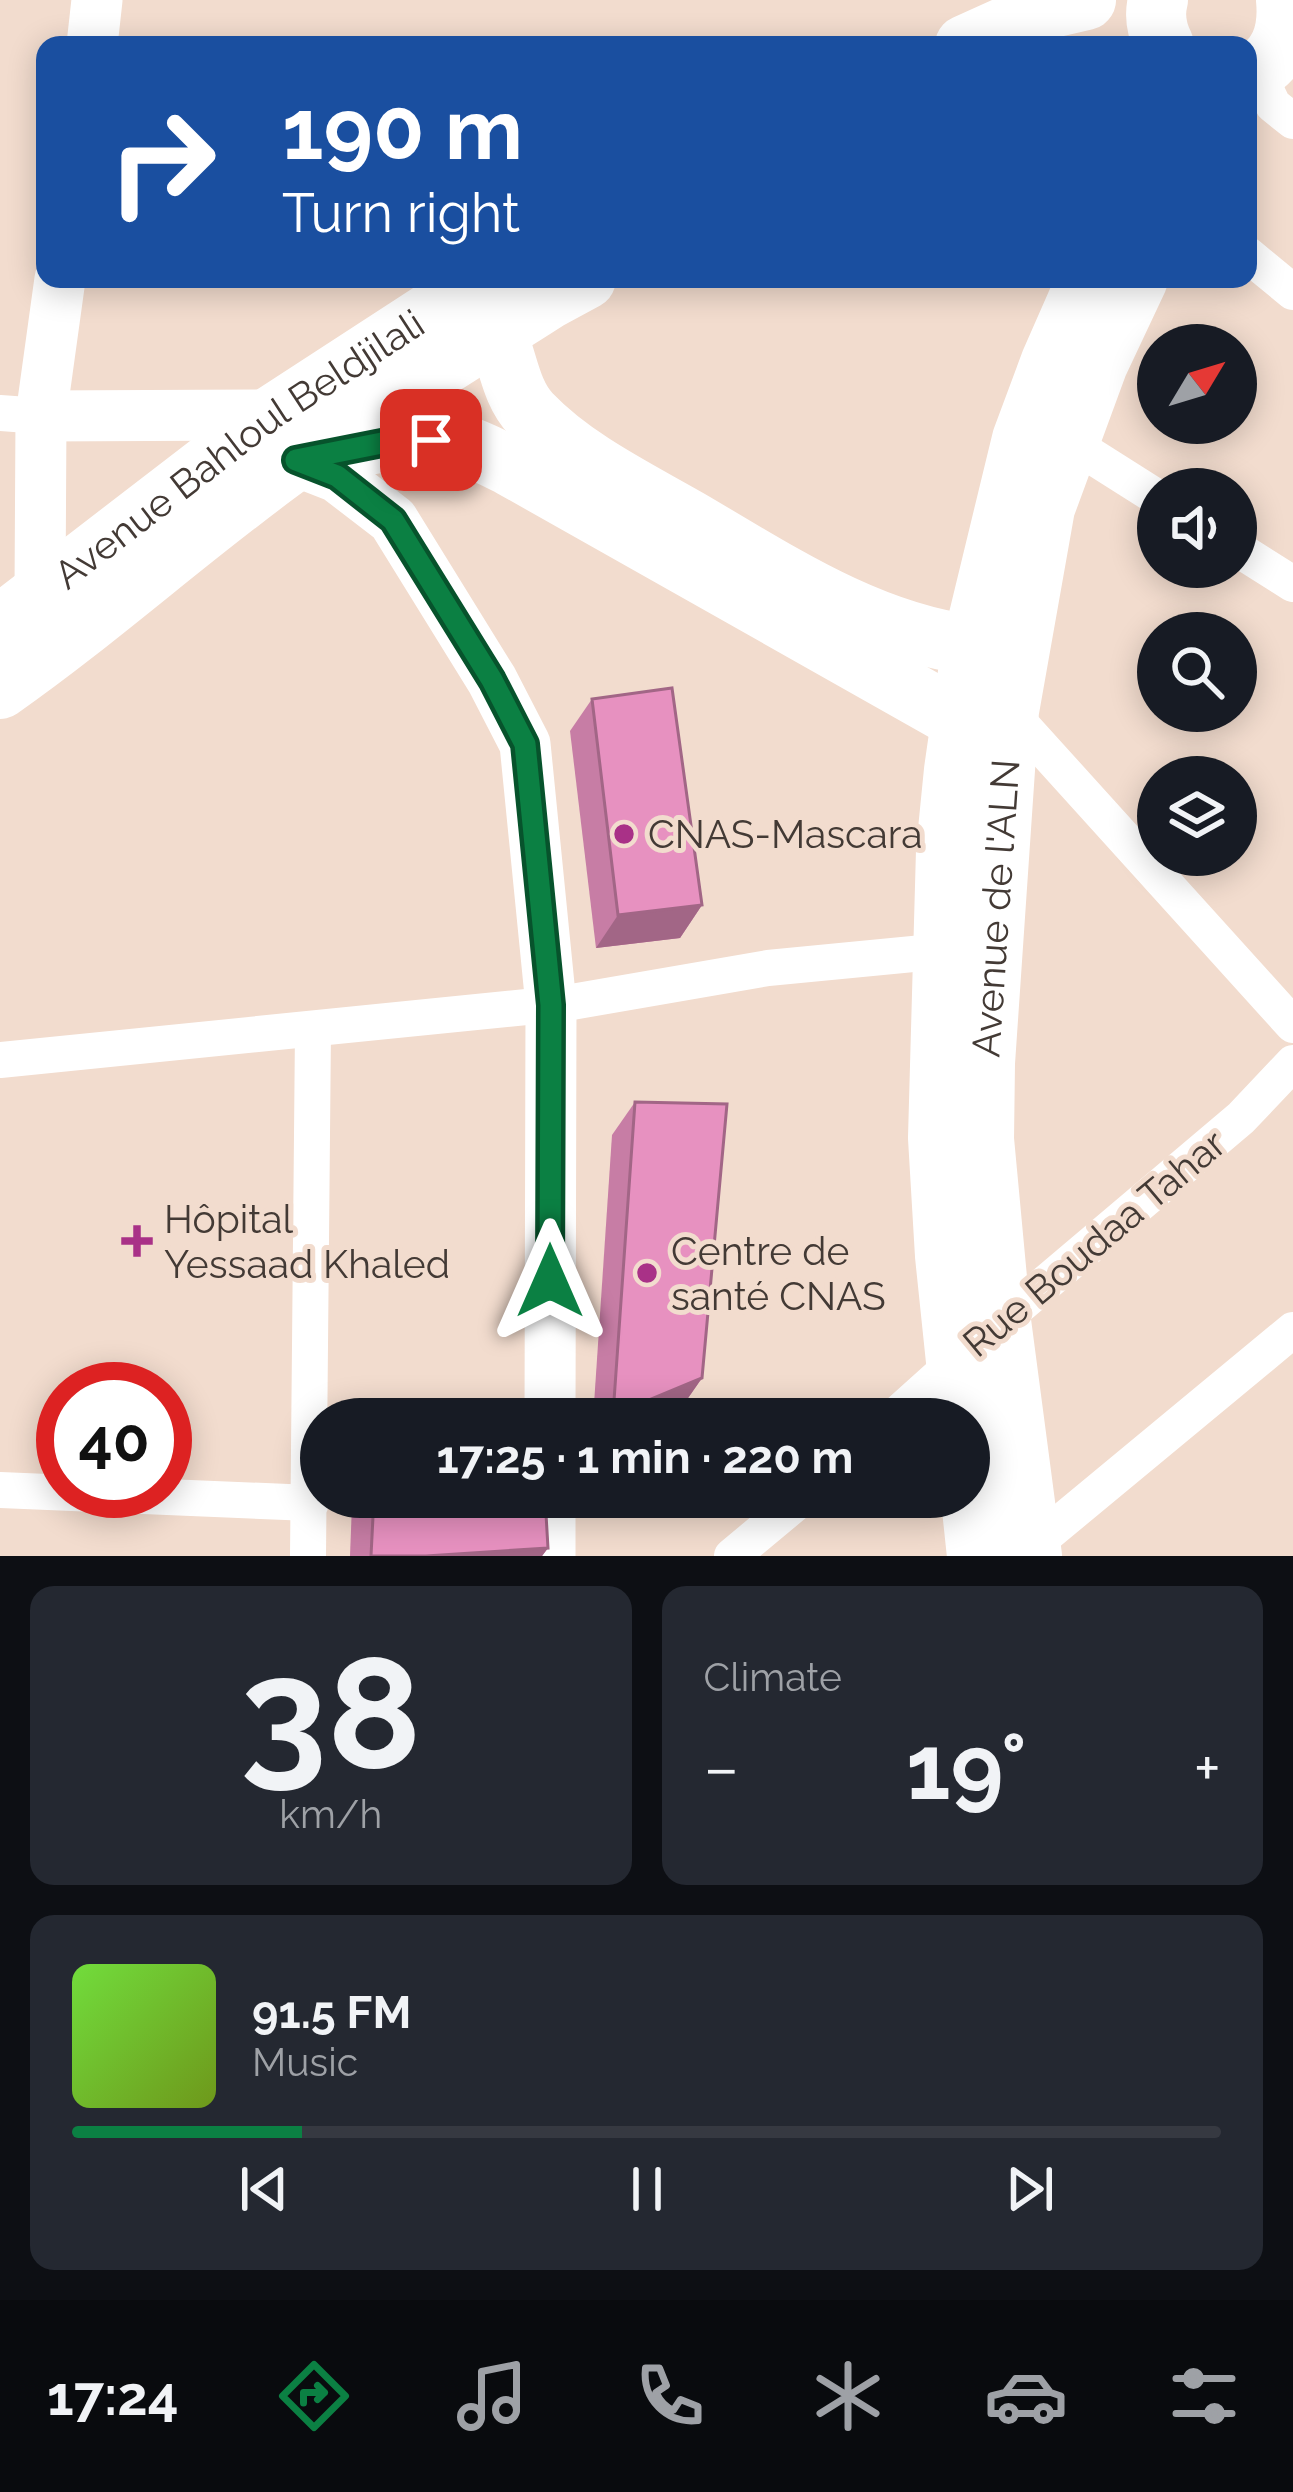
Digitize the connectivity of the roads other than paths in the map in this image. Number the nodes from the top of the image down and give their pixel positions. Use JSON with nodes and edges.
{"nodes":[{"id":1,"x":97,"y":0,"type":"edge"},
{"id":2,"x":1086,"y":0,"type":"edge"},
{"id":3,"x":1158,"y":0,"type":"edge"},
{"id":4,"x":93,"y":36,"type":"edge"},
{"id":5,"x":985,"y":36,"type":"edge"},
{"id":6,"x":1160,"y":36,"type":"edge"},
{"id":7,"x":1274,"y":43,"type":"edge"},
{"id":8,"x":1293,"y":121,"type":"edge"},
{"id":9,"x":1257,"y":262,"type":"edge"},
{"id":10,"x":57,"y":288,"type":"edge"},
{"id":11,"x":569,"y":288,"type":"edge"},
{"id":12,"x":1083,"y":288,"type":"edge"},
{"id":13,"x":1134,"y":288,"type":"edge"},
{"id":14,"x":1293,"y":292,"type":"edge"},
{"id":15,"x":478,"y":302,"type":"edge"},
{"id":16,"x":20,"y":415,"type":"edge"},
{"id":17,"x":284,"y":438,"type":"junction"},
{"id":18,"x":1068,"y":441,"type":"junction"},
{"id":19,"x":1137,"y":485,"type":"edge"},
{"id":20,"x":1257,"y":561,"type":"edge"},
{"id":21,"x":1293,"y":584,"type":"edge"},
{"id":22,"x":22,"y":641,"type":"edge"},
{"id":23,"x":972,"y":645,"type":"junction"},
{"id":24,"x":985,"y":716,"type":"junction"},
{"id":25,"x":944,"y":951,"type":"junction"},
{"id":26,"x":551,"y":1005,"type":"junction"},
{"id":27,"x":1293,"y":1024,"type":"edge"},
{"id":28,"x":314,"y":1030,"type":"junction"},
{"id":29,"x":0,"y":1060,"type":"edge"},
{"id":30,"x":1293,"y":1063,"type":"edge"},
{"id":31,"x":1293,"y":1097,"type":"edge"},
{"id":32,"x":1241,"y":1118,"type":"junction"},
{"id":33,"x":1001,"y":1321,"type":"junction"},
{"id":34,"x":1293,"y":1330,"type":"edge"},
{"id":35,"x":956,"y":1360,"type":"junction"},
{"id":36,"x":312,"y":1398,"type":"edge"},
{"id":37,"x":550,"y":1398,"type":"edge"},
{"id":38,"x":915,"y":1398,"type":"edge"},
{"id":39,"x":960,"y":1398,"type":"edge"},
{"id":40,"x":0,"y":1490,"type":"edge"},
{"id":41,"x":300,"y":1503,"type":"edge"},
{"id":42,"x":990,"y":1515,"type":"edge"},
{"id":43,"x":310,"y":1518,"type":"edge"},
{"id":44,"x":550,"y":1518,"type":"edge"},
{"id":45,"x":778,"y":1518,"type":"edge"},
{"id":46,"x":1013,"y":1553,"type":"edge"},
{"id":47,"x":308,"y":1556,"type":"edge"},
{"id":48,"x":550,"y":1556,"type":"edge"},
{"id":49,"x":732,"y":1556,"type":"edge"}],
"edges":[{"from":1,"to":4,"type":"street"},
{"from":2,"to":5,"type":"main road"},
{"from":3,"to":6,"type":"main road"},
{"from":7,"to":8,"type":"street"},
{"from":9,"to":14,"type":"street"},
{"from":10,"to":16,"type":"street"},
{"from":11,"to":15,"type":"main road","name":"Avenue Bahloul Beldjilali"},
{"from":12,"to":23,"type":"main road","name":"Avenue de l'ALN"},
{"from":13,"to":18,"type":"main road","name":"Avenue de l'ALN"},
{"from":15,"to":17,"type":"main road","name":"Avenue Bahloul Beldjilali"},
{"from":15,"to":23,"type":"main road"},
{"from":16,"to":17,"type":"street"},
{"from":16,"to":22,"type":"street"},
{"from":17,"to":22,"type":"main road","name":"Avenue Bahloul Beldjilali"},
{"from":17,"to":24,"type":"main road"},
{"from":17,"to":26,"type":"street"},
{"from":18,"to":19,"type":"street"},
{"from":18,"to":24,"type":"main road","name":"Avenue de l'ALN"},
{"from":20,"to":21,"type":"street"},
{"from":23,"to":24,"type":"main road","name":"Avenue de l'ALN"},
{"from":24,"to":25,"type":"main road","name":"Avenue de l'ALN"},
{"from":24,"to":27,"type":"street"},
{"from":24,"to":33,"type":"main road","name":"Avenue de l'ALN"},
{"from":25,"to":26,"type":"street"},
{"from":25,"to":35,"type":"main road","name":"Avenue de l'ALN"},
{"from":26,"to":28,"type":"street"},
{"from":26,"to":37,"type":"street"},
{"from":28,"to":29,"type":"street"},
{"from":28,"to":36,"type":"street"},
{"from":30,"to":32,"type":"street","name":"Rue Boudaa Tahar"},
{"from":31,"to":32,"type":"street"},
{"from":32,"to":33,"type":"street","name":"Rue Boudaa Tahar"},
{"from":33,"to":35,"type":"street","name":"Rue Boudaa Tahar"},
{"from":33,"to":46,"type":"main road","name":"Avenue de l'ALN"},
{"from":34,"to":46,"type":"street"},
{"from":35,"to":38,"type":"street","name":"Rue Boudaa Tahar"},
{"from":35,"to":39,"type":"main road","name":"Avenue de l'ALN"},
{"from":40,"to":41,"type":"street"},
{"from":42,"to":46,"type":"main road"},
{"from":43,"to":47,"type":"street"},
{"from":44,"to":48,"type":"street"},
{"from":45,"to":49,"type":"street"}]}
